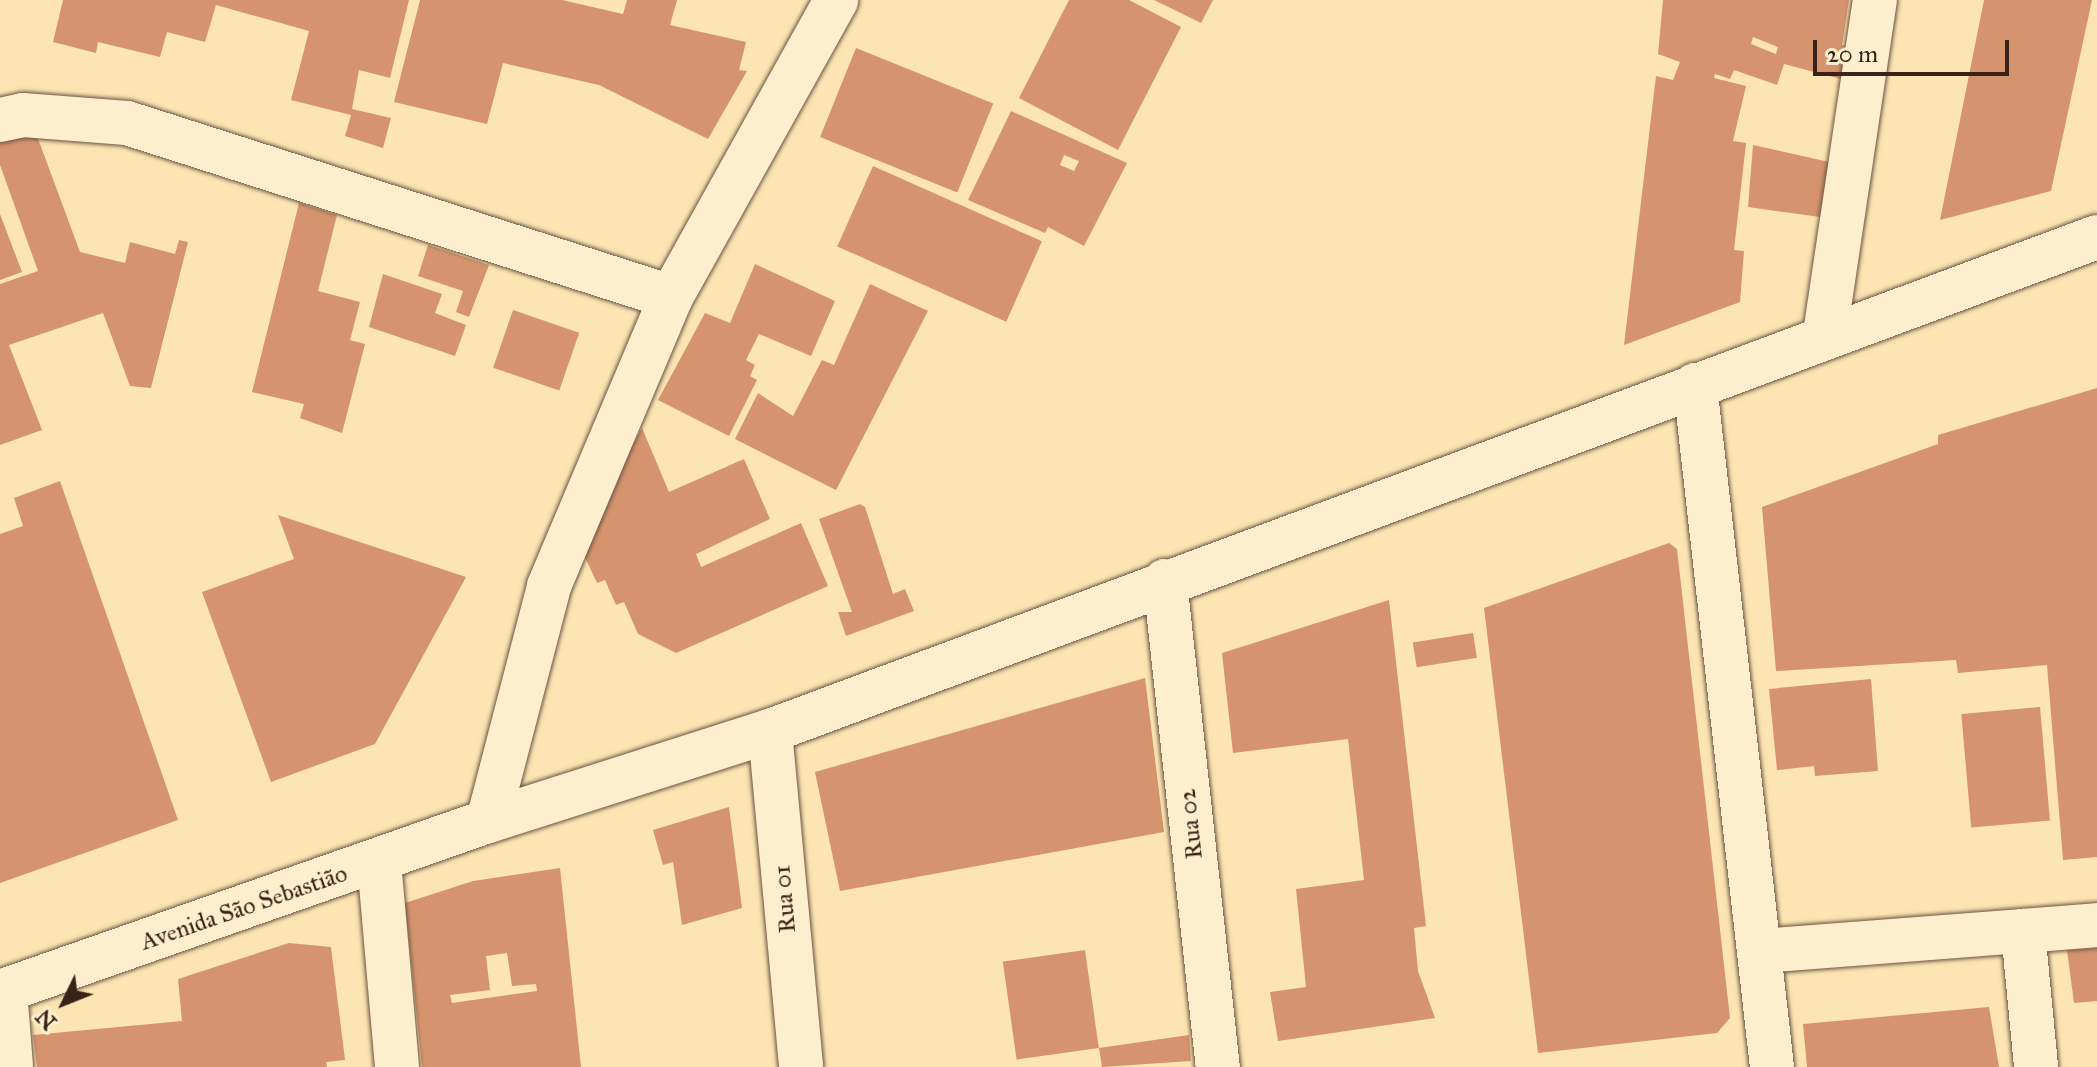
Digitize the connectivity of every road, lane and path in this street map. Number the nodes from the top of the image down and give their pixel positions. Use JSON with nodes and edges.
{"nodes":[{"id":1,"x":836,"y":0,"type":"edge"},
{"id":2,"x":1875,"y":0,"type":"edge"},
{"id":3,"x":0,"y":120,"type":"edge"},
{"id":4,"x":2097,"y":237,"type":"edge"},
{"id":5,"x":671,"y":297,"type":"junction"},
{"id":6,"x":1825,"y":334,"type":"junction"},
{"id":7,"x":1695,"y":385,"type":"junction"},
{"id":8,"x":1165,"y":581,"type":"junction"},
{"id":9,"x":770,"y":731,"type":"junction"},
{"id":10,"x":488,"y":821,"type":"junction"},
{"id":11,"x":379,"y":861,"type":"junction"},
{"id":12,"x":2097,"y":925,"type":"edge"},
{"id":13,"x":2023,"y":931,"type":"junction"},
{"id":14,"x":1761,"y":951,"type":"junction"},
{"id":15,"x":3,"y":991,"type":"edge"},
{"id":16,"x":11,"y":1067,"type":"edge"},
{"id":17,"x":397,"y":1067,"type":"edge"},
{"id":18,"x":801,"y":1067,"type":"edge"},
{"id":19,"x":1218,"y":1067,"type":"edge"},
{"id":20,"x":1772,"y":1067,"type":"edge"},
{"id":21,"x":2036,"y":1067,"type":"edge"}],
"edges":[{"from":1,"to":5,"type":"street"},
{"from":2,"to":6,"type":"street"},
{"from":3,"to":5,"type":"street"},
{"from":4,"to":6,"type":"street","name":"Avenida São Sebastião"},
{"from":5,"to":10,"type":"street"},
{"from":6,"to":7,"type":"street","name":"Avenida São Sebastião"},
{"from":7,"to":8,"type":"street","name":"Avenida São Sebastião"},
{"from":7,"to":14,"type":"street"},
{"from":8,"to":9,"type":"street","name":"Avenida São Sebastião"},
{"from":8,"to":19,"type":"street","name":"Rua 02"},
{"from":9,"to":10,"type":"street","name":"Avenida São Sebastião"},
{"from":9,"to":18,"type":"street","name":"Rua 01"},
{"from":10,"to":11,"type":"street","name":"Avenida São Sebastião"},
{"from":11,"to":15,"type":"street","name":"Avenida São Sebastião"},
{"from":11,"to":17,"type":"street"},
{"from":12,"to":13,"type":"street"},
{"from":13,"to":14,"type":"street"},
{"from":13,"to":21,"type":"street"},
{"from":14,"to":20,"type":"street"},
{"from":15,"to":16,"type":"street"}]}
